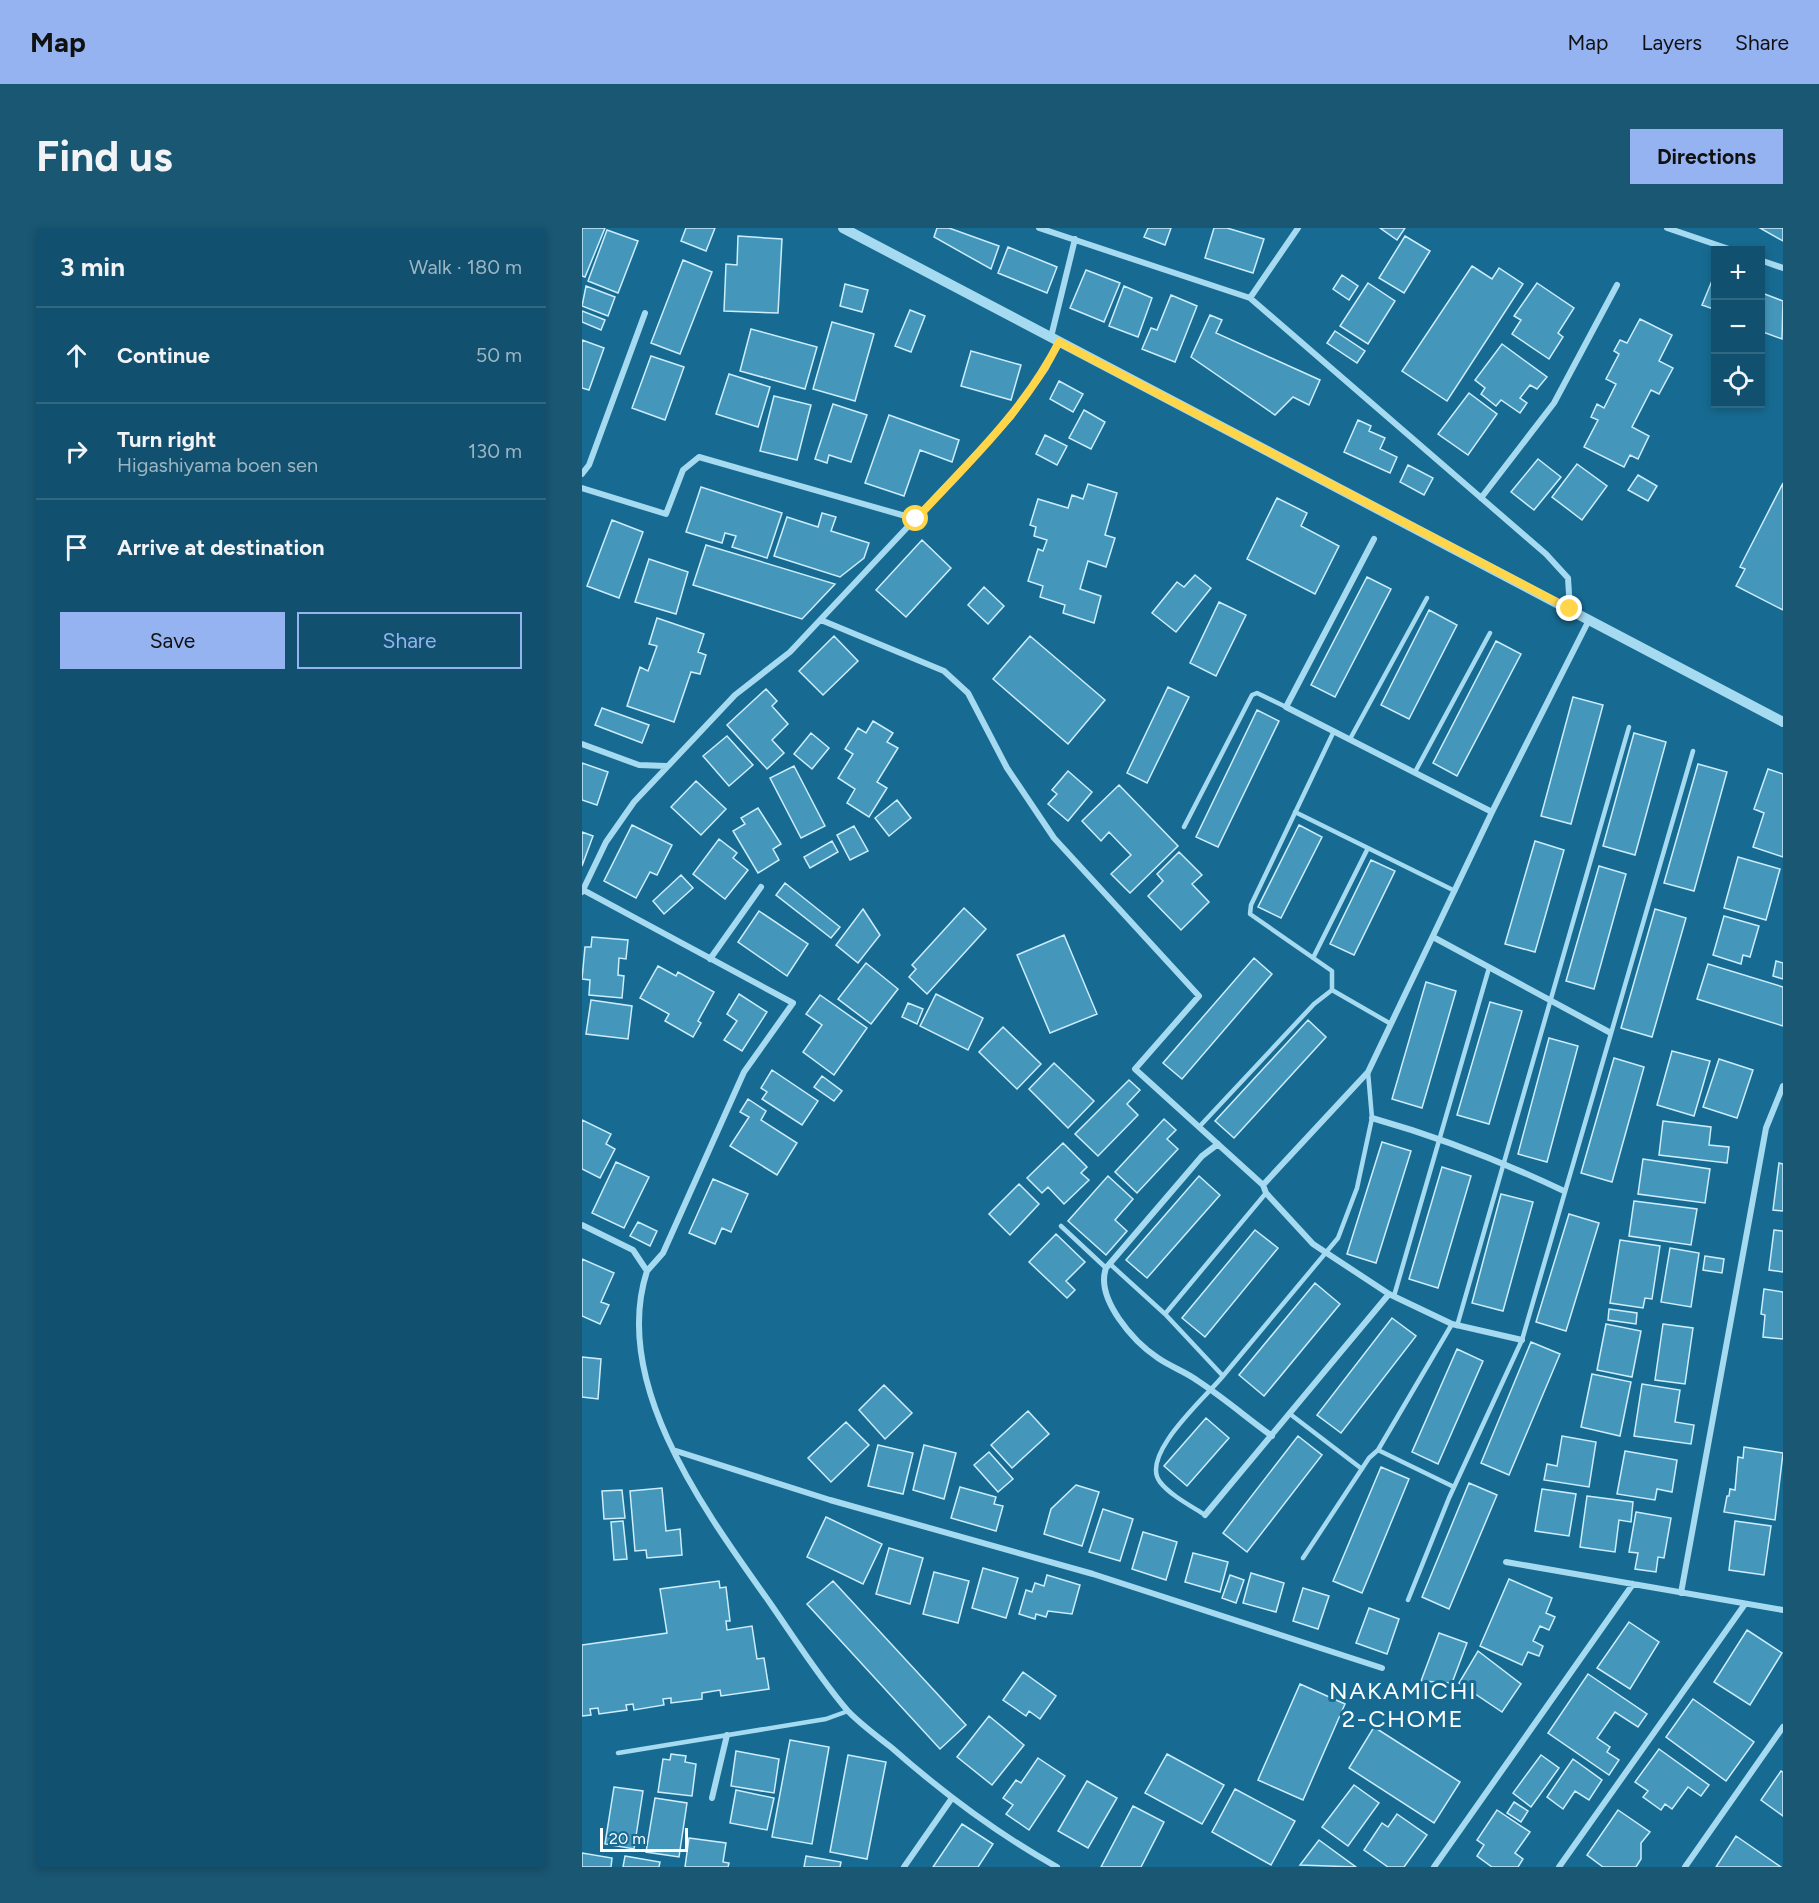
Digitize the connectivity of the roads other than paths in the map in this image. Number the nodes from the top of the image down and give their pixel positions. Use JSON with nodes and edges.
{"nodes":[{"id":1,"x":843,"y":228,"type":"edge"},
{"id":2,"x":1039,"y":228,"type":"edge"},
{"id":3,"x":1298,"y":228,"type":"edge"},
{"id":4,"x":1667,"y":228,"type":"edge"},
{"id":5,"x":1053,"y":230,"type":"edge"},
{"id":6,"x":1075,"y":239,"type":"junction"},
{"id":7,"x":1720,"y":246,"type":"edge"},
{"id":8,"x":1765,"y":261,"type":"edge"},
{"id":9,"x":1783,"y":268,"type":"edge"},
{"id":10,"x":1617,"y":285,"type":"dead end"},
{"id":11,"x":1250,"y":298,"type":"junction"},
{"id":12,"x":645,"y":313,"type":"dead end"},
{"id":13,"x":1055,"y":340,"type":"junction"},
{"id":14,"x":582,"y":474,"type":"edge"},
{"id":15,"x":582,"y":488,"type":"edge"},
{"id":16,"x":1481,"y":498,"type":"junction"},
{"id":17,"x":916,"y":519,"type":"junction"},
{"id":18,"x":1374,"y":539,"type":"dead end"},
{"id":19,"x":1427,"y":598,"type":"dead end"},
{"id":20,"x":1570,"y":609,"type":"junction"},
{"id":21,"x":821,"y":620,"type":"junction"},
{"id":22,"x":1589,"y":620,"type":"junction"},
{"id":23,"x":1490,"y":633,"type":"dead end"},
{"id":24,"x":1286,"y":707,"type":"junction"},
{"id":25,"x":1783,"y":722,"type":"edge"},
{"id":26,"x":1629,"y":727,"type":"dead end"},
{"id":27,"x":1334,"y":731,"type":"junction"},
{"id":28,"x":1350,"y":739,"type":"junction"},
{"id":29,"x":582,"y":744,"type":"edge"},
{"id":30,"x":1693,"y":751,"type":"dead end"},
{"id":31,"x":666,"y":766,"type":"junction"},
{"id":32,"x":1415,"y":772,"type":"junction"},
{"id":33,"x":1295,"y":812,"type":"junction"},
{"id":34,"x":1492,"y":812,"type":"junction"},
{"id":35,"x":1185,"y":827,"type":"dead end"},
{"id":36,"x":1368,"y":848,"type":"junction"},
{"id":37,"x":760,"y":887,"type":"dead end"},
{"id":38,"x":582,"y":891,"type":"edge"},
{"id":39,"x":1455,"y":891,"type":"junction"},
{"id":40,"x":1433,"y":937,"type":"junction"},
{"id":41,"x":1313,"y":958,"type":"junction"},
{"id":42,"x":710,"y":959,"type":"junction"},
{"id":43,"x":1489,"y":968,"type":"junction"},
{"id":44,"x":1332,"y":990,"type":"junction"},
{"id":45,"x":1550,"y":1000,"type":"junction"},
{"id":46,"x":1391,"y":1024,"type":"junction"},
{"id":47,"x":1610,"y":1032,"type":"junction"},
{"id":48,"x":1368,"y":1072,"type":"junction"},
{"id":49,"x":1783,"y":1086,"type":"edge"},
{"id":50,"x":1372,"y":1118,"type":"junction"},
{"id":51,"x":1199,"y":1127,"type":"junction"},
{"id":52,"x":1440,"y":1137,"type":"junction"},
{"id":53,"x":1218,"y":1144,"type":"junction"},
{"id":54,"x":1504,"y":1162,"type":"junction"},
{"id":55,"x":1263,"y":1185,"type":"junction"},
{"id":56,"x":1564,"y":1191,"type":"junction"},
{"id":57,"x":1266,"y":1193,"type":"junction"},
{"id":58,"x":582,"y":1225,"type":"edge"},
{"id":59,"x":1060,"y":1226,"type":"dead end"},
{"id":60,"x":1326,"y":1254,"type":"junction"},
{"id":61,"x":1108,"y":1266,"type":"junction"},
{"id":62,"x":647,"y":1272,"type":"junction"},
{"id":63,"x":1391,"y":1295,"type":"junction"},
{"id":64,"x":1165,"y":1314,"type":"junction"},
{"id":65,"x":1455,"y":1325,"type":"junction"},
{"id":66,"x":1522,"y":1340,"type":"junction"},
{"id":67,"x":1223,"y":1376,"type":"junction"},
{"id":68,"x":1211,"y":1390,"type":"junction"},
{"id":69,"x":1290,"y":1414,"type":"junction"},
{"id":70,"x":1272,"y":1436,"type":"junction"},
{"id":71,"x":672,"y":1450,"type":"junction"},
{"id":72,"x":1378,"y":1450,"type":"junction"},
{"id":73,"x":1362,"y":1469,"type":"junction"},
{"id":74,"x":1454,"y":1487,"type":"junction"},
{"id":75,"x":1205,"y":1515,"type":"joint"},
{"id":76,"x":1303,"y":1558,"type":"dead end"},
{"id":77,"x":1506,"y":1562,"type":"dead end"},
{"id":78,"x":1633,"y":1584,"type":"junction"},
{"id":79,"x":1682,"y":1593,"type":"junction"},
{"id":80,"x":1408,"y":1600,"type":"dead end"},
{"id":81,"x":1745,"y":1604,"type":"junction"},
{"id":82,"x":1783,"y":1610,"type":"edge"},
{"id":83,"x":1382,"y":1668,"type":"dead end"},
{"id":84,"x":848,"y":1711,"type":"junction"},
{"id":85,"x":1783,"y":1727,"type":"edge"},
{"id":86,"x":727,"y":1735,"type":"junction"},
{"id":87,"x":618,"y":1753,"type":"dead end"},
{"id":88,"x":712,"y":1798,"type":"dead end"},
{"id":89,"x":952,"y":1798,"type":"junction"},
{"id":90,"x":904,"y":1867,"type":"edge"},
{"id":91,"x":1057,"y":1867,"type":"edge"},
{"id":92,"x":1434,"y":1867,"type":"edge"},
{"id":93,"x":1559,"y":1867,"type":"edge"},
{"id":94,"x":1685,"y":1867,"type":"edge"}],
"edges":[{"from":1,"to":13,"type":"street"},
{"from":2,"to":5,"type":"street"},
{"from":3,"to":11,"type":"street"},
{"from":4,"to":7,"type":"street"},
{"from":5,"to":6,"type":"street"},
{"from":6,"to":11,"type":"street"},
{"from":6,"to":13,"type":"street"},
{"from":8,"to":9,"type":"street"},
{"from":10,"to":16,"type":"street"},
{"from":11,"to":16,"type":"street"},
{"from":12,"to":14,"type":"street"},
{"from":13,"to":17,"type":"street"},
{"from":13,"to":20,"type":"street"},
{"from":15,"to":17,"type":"street"},
{"from":16,"to":20,"type":"street"},
{"from":17,"to":21,"type":"street"},
{"from":18,"to":24,"type":"street"},
{"from":19,"to":28,"type":"lane"},
{"from":20,"to":22,"type":"street"},
{"from":21,"to":31,"type":"street"},
{"from":21,"to":51,"type":"street"},
{"from":22,"to":25,"type":"street"},
{"from":22,"to":34,"type":"street"},
{"from":23,"to":32,"type":"lane"},
{"from":24,"to":27,"type":"street"},
{"from":24,"to":35,"type":"lane"},
{"from":26,"to":45,"type":"lane"},
{"from":27,"to":28,"type":"street"},
{"from":27,"to":33,"type":"lane"},
{"from":28,"to":32,"type":"street"},
{"from":29,"to":31,"type":"street"},
{"from":30,"to":47,"type":"lane"},
{"from":31,"to":38,"type":"street"},
{"from":32,"to":34,"type":"street"},
{"from":33,"to":36,"type":"lane"},
{"from":33,"to":41,"type":"lane"},
{"from":34,"to":39,"type":"street"},
{"from":36,"to":39,"type":"lane"},
{"from":36,"to":41,"type":"lane"},
{"from":37,"to":42,"type":"street"},
{"from":38,"to":42,"type":"street"},
{"from":39,"to":40,"type":"street"},
{"from":40,"to":43,"type":"street"},
{"from":40,"to":46,"type":"street"},
{"from":41,"to":44,"type":"lane"},
{"from":42,"to":62,"type":"street"},
{"from":43,"to":45,"type":"street"},
{"from":43,"to":52,"type":"lane"},
{"from":44,"to":46,"type":"lane"},
{"from":44,"to":51,"type":"lane"},
{"from":45,"to":47,"type":"street"},
{"from":45,"to":54,"type":"lane"},
{"from":46,"to":48,"type":"street"},
{"from":47,"to":56,"type":"lane"},
{"from":48,"to":50,"type":"lane"},
{"from":48,"to":55,"type":"street"},
{"from":49,"to":79,"type":"street"},
{"from":50,"to":52,"type":"street"},
{"from":50,"to":60,"type":"lane"},
{"from":51,"to":53,"type":"street"},
{"from":52,"to":54,"type":"street"},
{"from":52,"to":63,"type":"lane"},
{"from":53,"to":55,"type":"street"},
{"from":53,"to":61,"type":"street"},
{"from":54,"to":56,"type":"street"},
{"from":54,"to":65,"type":"lane"},
{"from":55,"to":57,"type":"street"},
{"from":56,"to":66,"type":"lane"},
{"from":57,"to":60,"type":"street"},
{"from":57,"to":64,"type":"lane"},
{"from":58,"to":62,"type":"street"},
{"from":59,"to":61,"type":"lane"},
{"from":60,"to":63,"type":"street"},
{"from":60,"to":67,"type":"lane"},
{"from":61,"to":64,"type":"lane"},
{"from":61,"to":68,"type":"street"},
{"from":62,"to":71,"type":"street"},
{"from":63,"to":65,"type":"street"},
{"from":63,"to":69,"type":"street"},
{"from":64,"to":67,"type":"lane"},
{"from":65,"to":66,"type":"street"},
{"from":65,"to":72,"type":"lane"},
{"from":66,"to":74,"type":"lane"},
{"from":67,"to":68,"type":"lane"},
{"from":68,"to":70,"type":"street"},
{"from":68,"to":75,"type":"lane"},
{"from":69,"to":70,"type":"street"},
{"from":69,"to":73,"type":"lane"},
{"from":70,"to":75,"type":"street"},
{"from":71,"to":83,"type":"street"},
{"from":71,"to":84,"type":"street"},
{"from":72,"to":73,"type":"lane"},
{"from":72,"to":74,"type":"lane"},
{"from":73,"to":76,"type":"lane"},
{"from":74,"to":80,"type":"lane"},
{"from":77,"to":78,"type":"street"},
{"from":78,"to":79,"type":"street"},
{"from":78,"to":92,"type":"street"},
{"from":79,"to":81,"type":"street"},
{"from":81,"to":82,"type":"street"},
{"from":81,"to":93,"type":"street"},
{"from":84,"to":86,"type":"lane"},
{"from":84,"to":89,"type":"street"},
{"from":85,"to":94,"type":"street"},
{"from":86,"to":87,"type":"lane"},
{"from":86,"to":88,"type":"street"},
{"from":89,"to":90,"type":"street"},
{"from":89,"to":91,"type":"street"}]}
